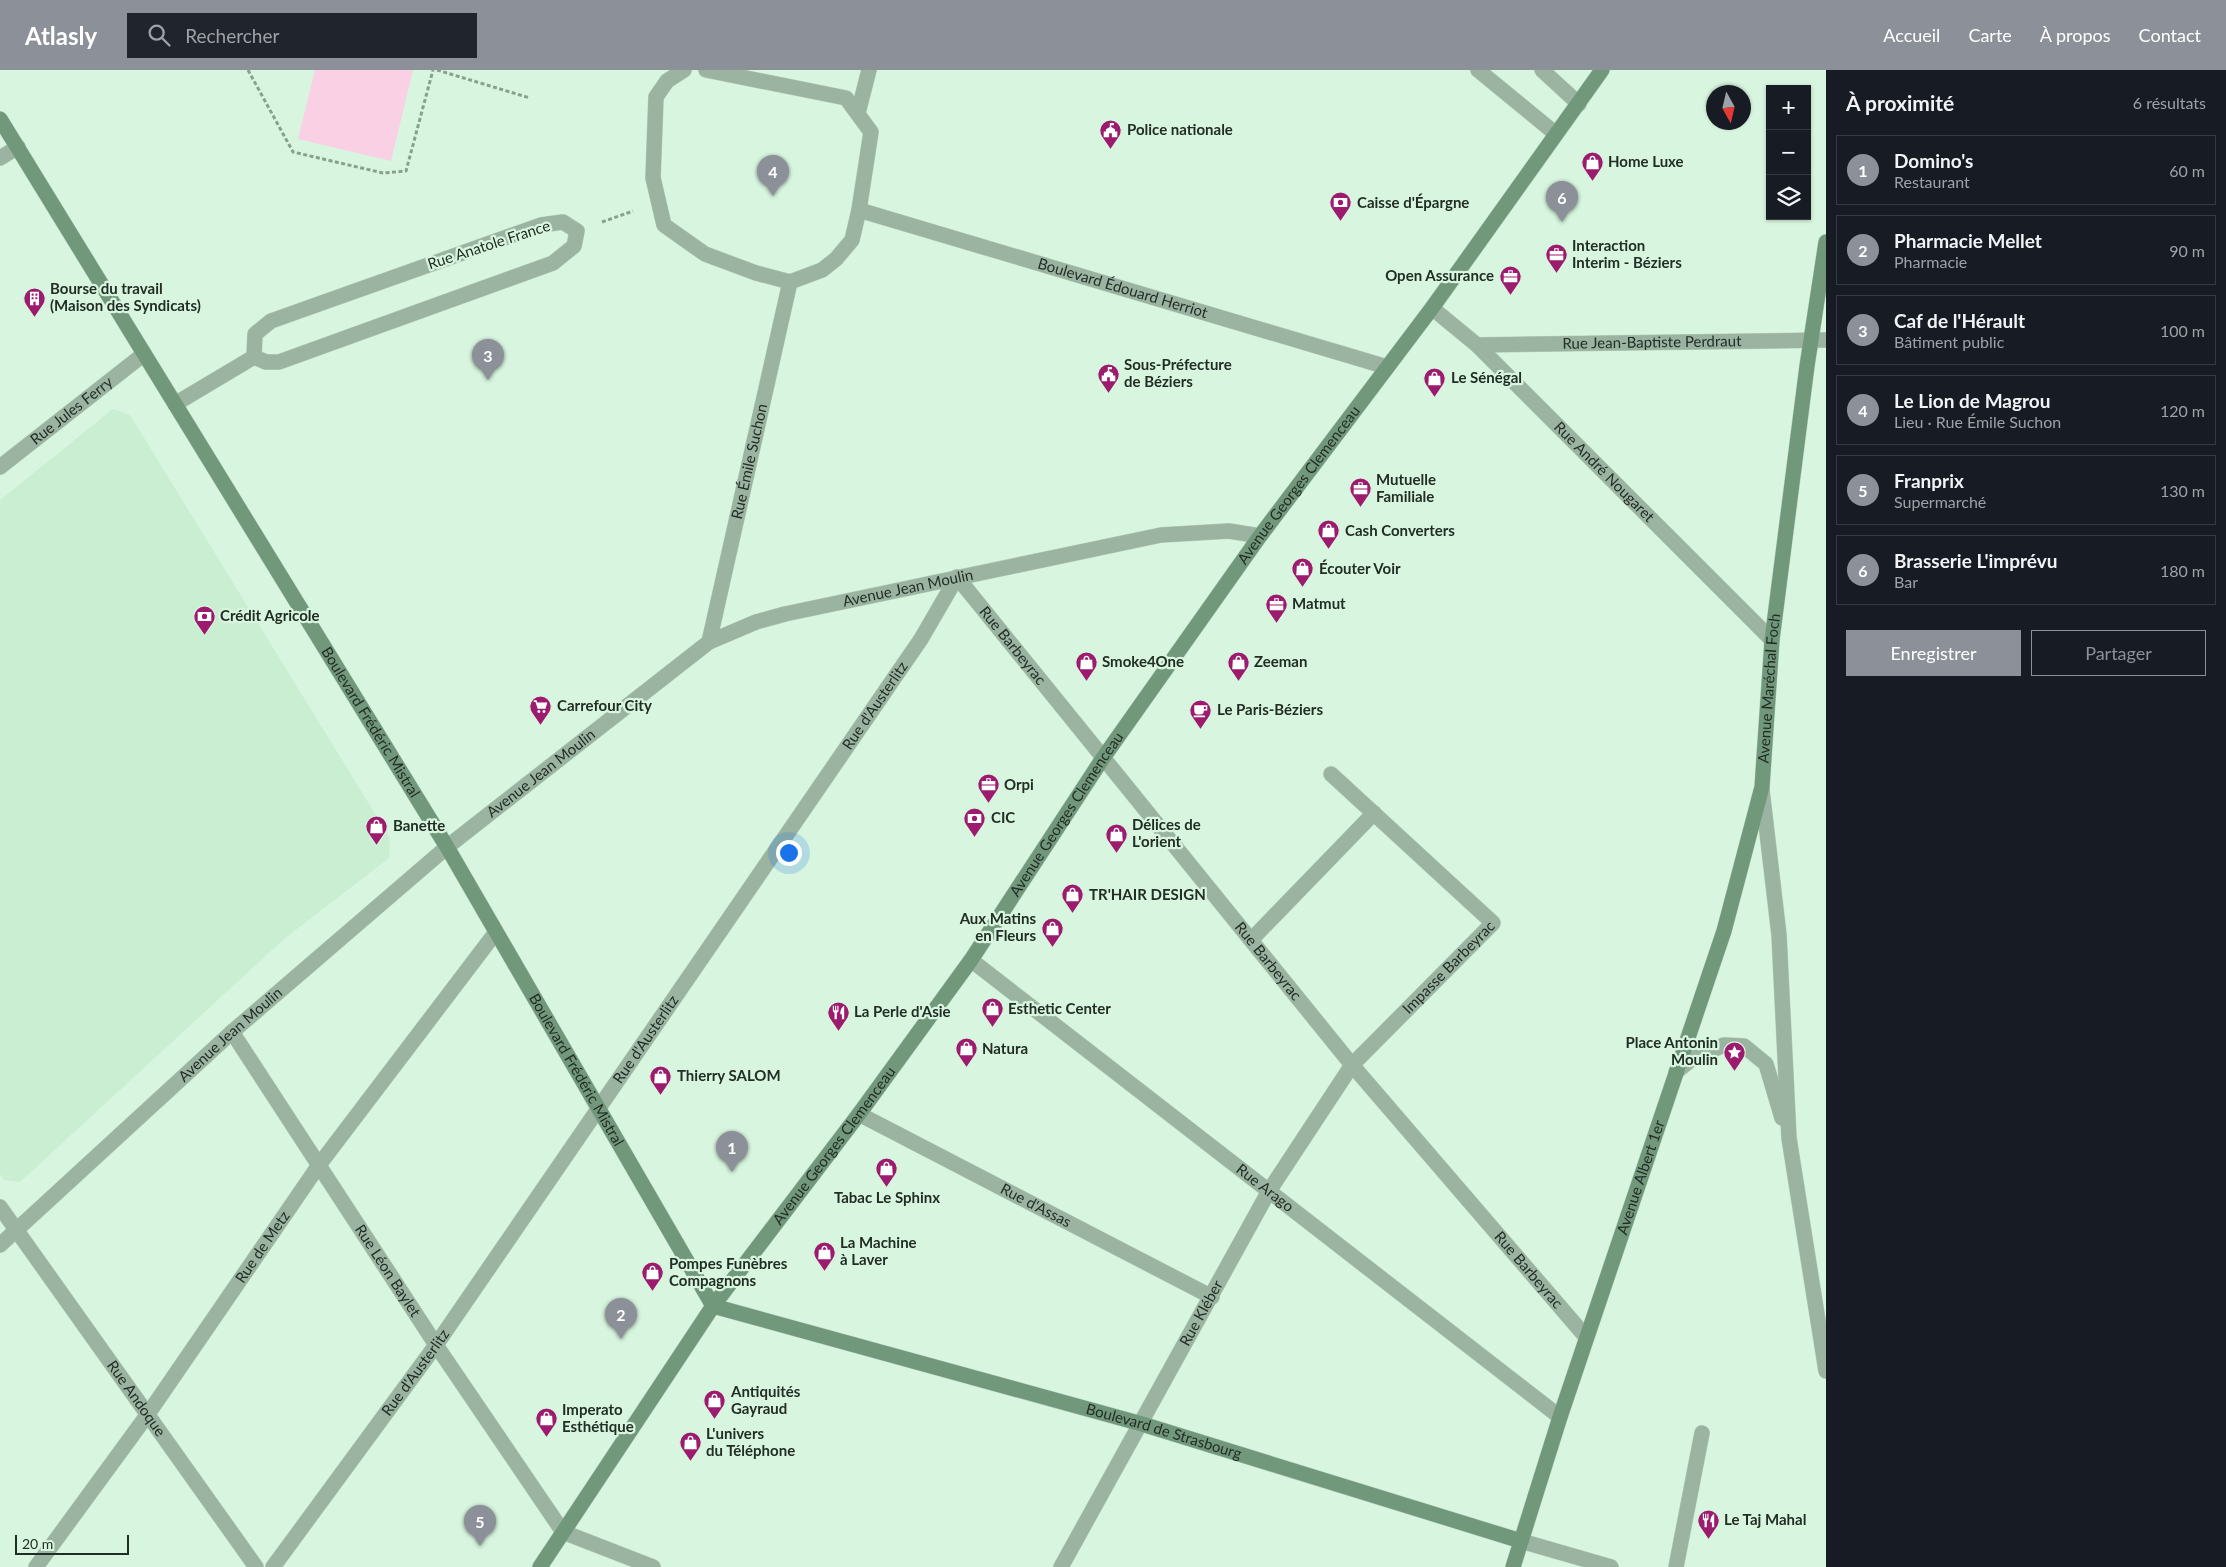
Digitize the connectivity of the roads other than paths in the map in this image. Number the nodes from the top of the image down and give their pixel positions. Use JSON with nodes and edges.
{"nodes":[{"id":1,"x":684,"y":70,"type":"edge"},
{"id":2,"x":706,"y":70,"type":"edge"},
{"id":3,"x":869,"y":70,"type":"edge"},
{"id":4,"x":1478,"y":70,"type":"edge"},
{"id":5,"x":1542,"y":70,"type":"edge"},
{"id":6,"x":1602,"y":70,"type":"edge"},
{"id":7,"x":665,"y":76,"type":"edge"},
{"id":8,"x":1579,"y":104,"type":"junction"},
{"id":9,"x":858,"y":113,"type":"junction"},
{"id":10,"x":0,"y":119,"type":"edge"},
{"id":11,"x":1556,"y":134,"type":"junction"},
{"id":12,"x":18,"y":147,"type":"junction"},
{"id":13,"x":0,"y":158,"type":"edge"},
{"id":14,"x":859,"y":210,"type":"junction"},
{"id":15,"x":1826,"y":242,"type":"edge"},
{"id":16,"x":790,"y":282,"type":"junction"},
{"id":17,"x":1432,"y":308,"type":"junction"},
{"id":18,"x":1819,"y":340,"type":"edge"},
{"id":19,"x":1477,"y":345,"type":"junction"},
{"id":20,"x":144,"y":354,"type":"junction"},
{"id":21,"x":254,"y":357,"type":"junction"},
{"id":22,"x":1387,"y":367,"type":"junction"},
{"id":23,"x":175,"y":404,"type":"junction"},
{"id":24,"x":0,"y":467,"type":"edge"},
{"id":25,"x":1260,"y":536,"type":"junction"},
{"id":26,"x":957,"y":577,"type":"junction"},
{"id":27,"x":1772,"y":640,"type":"junction"},
{"id":28,"x":708,"y":642,"type":"junction"},
{"id":29,"x":1103,"y":758,"type":"junction"},
{"id":30,"x":1332,"y":774,"type":"dead end"},
{"id":31,"x":1762,"y":787,"type":"junction"},
{"id":32,"x":1374,"y":812,"type":"junction"},
{"id":33,"x":447,"y":847,"type":"junction"},
{"id":34,"x":496,"y":932,"type":"junction"},
{"id":35,"x":1251,"y":940,"type":"junction"},
{"id":36,"x":971,"y":960,"type":"junction"},
{"id":37,"x":232,"y":1032,"type":"junction"},
{"id":38,"x":1352,"y":1065,"type":"junction"},
{"id":39,"x":1676,"y":1072,"type":"junction"},
{"id":40,"x":599,"y":1109,"type":"junction"},
{"id":41,"x":859,"y":1114,"type":"junction"},
{"id":42,"x":1789,"y":1138,"type":"junction"},
{"id":43,"x":319,"y":1165,"type":"junction"},
{"id":44,"x":1269,"y":1191,"type":"junction"},
{"id":45,"x":0,"y":1207,"type":"edge"},
{"id":46,"x":16,"y":1230,"type":"junction"},
{"id":47,"x":0,"y":1245,"type":"edge"},
{"id":48,"x":1212,"y":1297,"type":"junction"},
{"id":49,"x":713,"y":1306,"type":"junction"},
{"id":50,"x":1586,"y":1337,"type":"junction"},
{"id":51,"x":436,"y":1345,"type":"junction"},
{"id":52,"x":1826,"y":1371,"type":"edge"},
{"id":53,"x":148,"y":1414,"type":"junction"},
{"id":54,"x":1560,"y":1417,"type":"junction"},
{"id":55,"x":1142,"y":1424,"type":"junction"},
{"id":56,"x":1702,"y":1433,"type":"dead end"},
{"id":57,"x":564,"y":1532,"type":"junction"},
{"id":58,"x":1521,"y":1541,"type":"junction"},
{"id":59,"x":36,"y":1567,"type":"edge"},
{"id":60,"x":256,"y":1567,"type":"edge"},
{"id":61,"x":273,"y":1567,"type":"edge"},
{"id":62,"x":540,"y":1567,"type":"edge"},
{"id":63,"x":653,"y":1567,"type":"edge"},
{"id":64,"x":1061,"y":1567,"type":"edge"},
{"id":65,"x":1513,"y":1567,"type":"edge"},
{"id":66,"x":1611,"y":1567,"type":"edge"},
{"id":67,"x":1676,"y":1567,"type":"edge"}],
"edges":[{"from":1,"to":7,"type":"street"},
{"from":2,"to":9,"type":"street"},
{"from":3,"to":9,"type":"street"},
{"from":4,"to":11,"type":"street"},
{"from":5,"to":8,"type":"street"},
{"from":6,"to":8,"type":"main road","name":"Avenue Georges Clemenceau"},
{"from":7,"to":16,"type":"street"},
{"from":8,"to":11,"type":"main road","name":"Avenue Georges Clemenceau"},
{"from":9,"to":14,"type":"street"},
{"from":10,"to":12,"type":"main road","name":"Boulevard Frédéric Mistral"},
{"from":11,"to":17,"type":"main road","name":"Avenue Georges Clemenceau"},
{"from":12,"to":13,"type":"street"},
{"from":12,"to":20,"type":"main road","name":"Boulevard Frédéric Mistral"},
{"from":14,"to":16,"type":"street"},
{"from":14,"to":22,"type":"street","name":"Boulevard Édouard Herriot"},
{"from":15,"to":18,"type":"main road","name":"Avenue Maréchal Foch"},
{"from":16,"to":28,"type":"street","name":"Rue Émile Suchon"},
{"from":17,"to":19,"type":"street","name":"Rue André Nougaret"},
{"from":17,"to":22,"type":"main road","name":"Avenue Georges Clemenceau"},
{"from":18,"to":19,"type":"street","name":"Rue Jean-Baptiste Perdraut"},
{"from":18,"to":27,"type":"main road","name":"Avenue Maréchal Foch"},
{"from":19,"to":27,"type":"street","name":"Rue André Nougaret"},
{"from":20,"to":23,"type":"main road","name":"Boulevard Frédéric Mistral"},
{"from":20,"to":24,"type":"street","name":"Rue Jules Ferry"},
{"from":21,"to":21,"type":"street","name":"Rue Anatole France"},
{"from":21,"to":23,"type":"street"},
{"from":22,"to":25,"type":"main road","name":"Avenue Georges Clemenceau"},
{"from":23,"to":33,"type":"main road","name":"Boulevard Frédéric Mistral"},
{"from":25,"to":26,"type":"street","name":"Avenue Jean Moulin"},
{"from":25,"to":29,"type":"main road","name":"Avenue Georges Clemenceau"},
{"from":26,"to":28,"type":"street","name":"Avenue Jean Moulin"},
{"from":26,"to":29,"type":"street","name":"Rue Barbeyrac"},
{"from":26,"to":40,"type":"street","name":"Rue d'Austerlitz"},
{"from":27,"to":31,"type":"main road","name":"Avenue Maréchal Foch"},
{"from":28,"to":33,"type":"street","name":"Avenue Jean Moulin"},
{"from":29,"to":35,"type":"street","name":"Rue Barbeyrac"},
{"from":29,"to":36,"type":"main road","name":"Avenue Georges Clemenceau"},
{"from":30,"to":32,"type":"street","name":"Impasse Barbeyrac"},
{"from":31,"to":39,"type":"main road","name":"Avenue Albert 1er"},
{"from":31,"to":42,"type":"street","name":"Avenue Maréchal Foch"},
{"from":32,"to":35,"type":"street"},
{"from":32,"to":38,"type":"street","name":"Impasse Barbeyrac"},
{"from":33,"to":34,"type":"main road","name":"Boulevard Frédéric Mistral"},
{"from":33,"to":37,"type":"street","name":"Avenue Jean Moulin"},
{"from":34,"to":40,"type":"main road","name":"Boulevard Frédéric Mistral"},
{"from":34,"to":43,"type":"street","name":"Rue de Metz"},
{"from":35,"to":38,"type":"street","name":"Rue Barbeyrac"},
{"from":36,"to":41,"type":"main road","name":"Avenue Georges Clemenceau"},
{"from":36,"to":44,"type":"street","name":"Rue Arago"},
{"from":37,"to":43,"type":"street","name":"Rue Léon Baylet"},
{"from":37,"to":46,"type":"street","name":"Avenue Jean Moulin"},
{"from":38,"to":44,"type":"street","name":"Rue Kléber"},
{"from":38,"to":50,"type":"street","name":"Rue Barbeyrac"},
{"from":39,"to":42,"type":"street","name":"Avenue Maréchal Foch"},
{"from":39,"to":50,"type":"main road","name":"Avenue Albert 1er"},
{"from":40,"to":49,"type":"main road","name":"Boulevard Frédéric Mistral"},
{"from":40,"to":51,"type":"street","name":"Rue d'Austerlitz"},
{"from":41,"to":48,"type":"street","name":"Rue d'Assas"},
{"from":41,"to":49,"type":"main road","name":"Avenue Georges Clemenceau"},
{"from":42,"to":52,"type":"street","name":"Avenue Maréchal Foch"},
{"from":43,"to":51,"type":"street","name":"Rue Léon Baylet"},
{"from":43,"to":53,"type":"street","name":"Rue de Metz"},
{"from":44,"to":48,"type":"street","name":"Rue Kléber"},
{"from":44,"to":54,"type":"street","name":"Rue Arago"},
{"from":45,"to":46,"type":"street","name":"Rue Andoque"},
{"from":46,"to":47,"type":"street","name":"Avenue Jean Moulin"},
{"from":46,"to":53,"type":"street","name":"Rue Andoque"},
{"from":48,"to":55,"type":"street","name":"Rue Kléber"},
{"from":49,"to":55,"type":"main road","name":"Boulevard de Strasbourg"},
{"from":49,"to":57,"type":"main road","name":"Avenue Georges Clemenceau"},
{"from":50,"to":54,"type":"main road","name":"Avenue Albert 1er"},
{"from":51,"to":57,"type":"street","name":"Rue Léon Baylet"},
{"from":51,"to":61,"type":"street","name":"Rue d'Austerlitz"},
{"from":53,"to":59,"type":"street","name":"Rue de Metz"},
{"from":53,"to":60,"type":"street","name":"Rue Andoque"},
{"from":54,"to":58,"type":"main road","name":"Avenue Albert 1er"},
{"from":55,"to":58,"type":"main road","name":"Boulevard de Strasbourg"},
{"from":55,"to":64,"type":"street","name":"Rue Kléber"},
{"from":56,"to":67,"type":"street"},
{"from":57,"to":62,"type":"main road","name":"Avenue Georges Clemenceau"},
{"from":57,"to":63,"type":"street"},
{"from":58,"to":65,"type":"main road","name":"Avenue Albert 1er"},
{"from":58,"to":66,"type":"street","name":"Boulevard de Strasbourg"}]}
